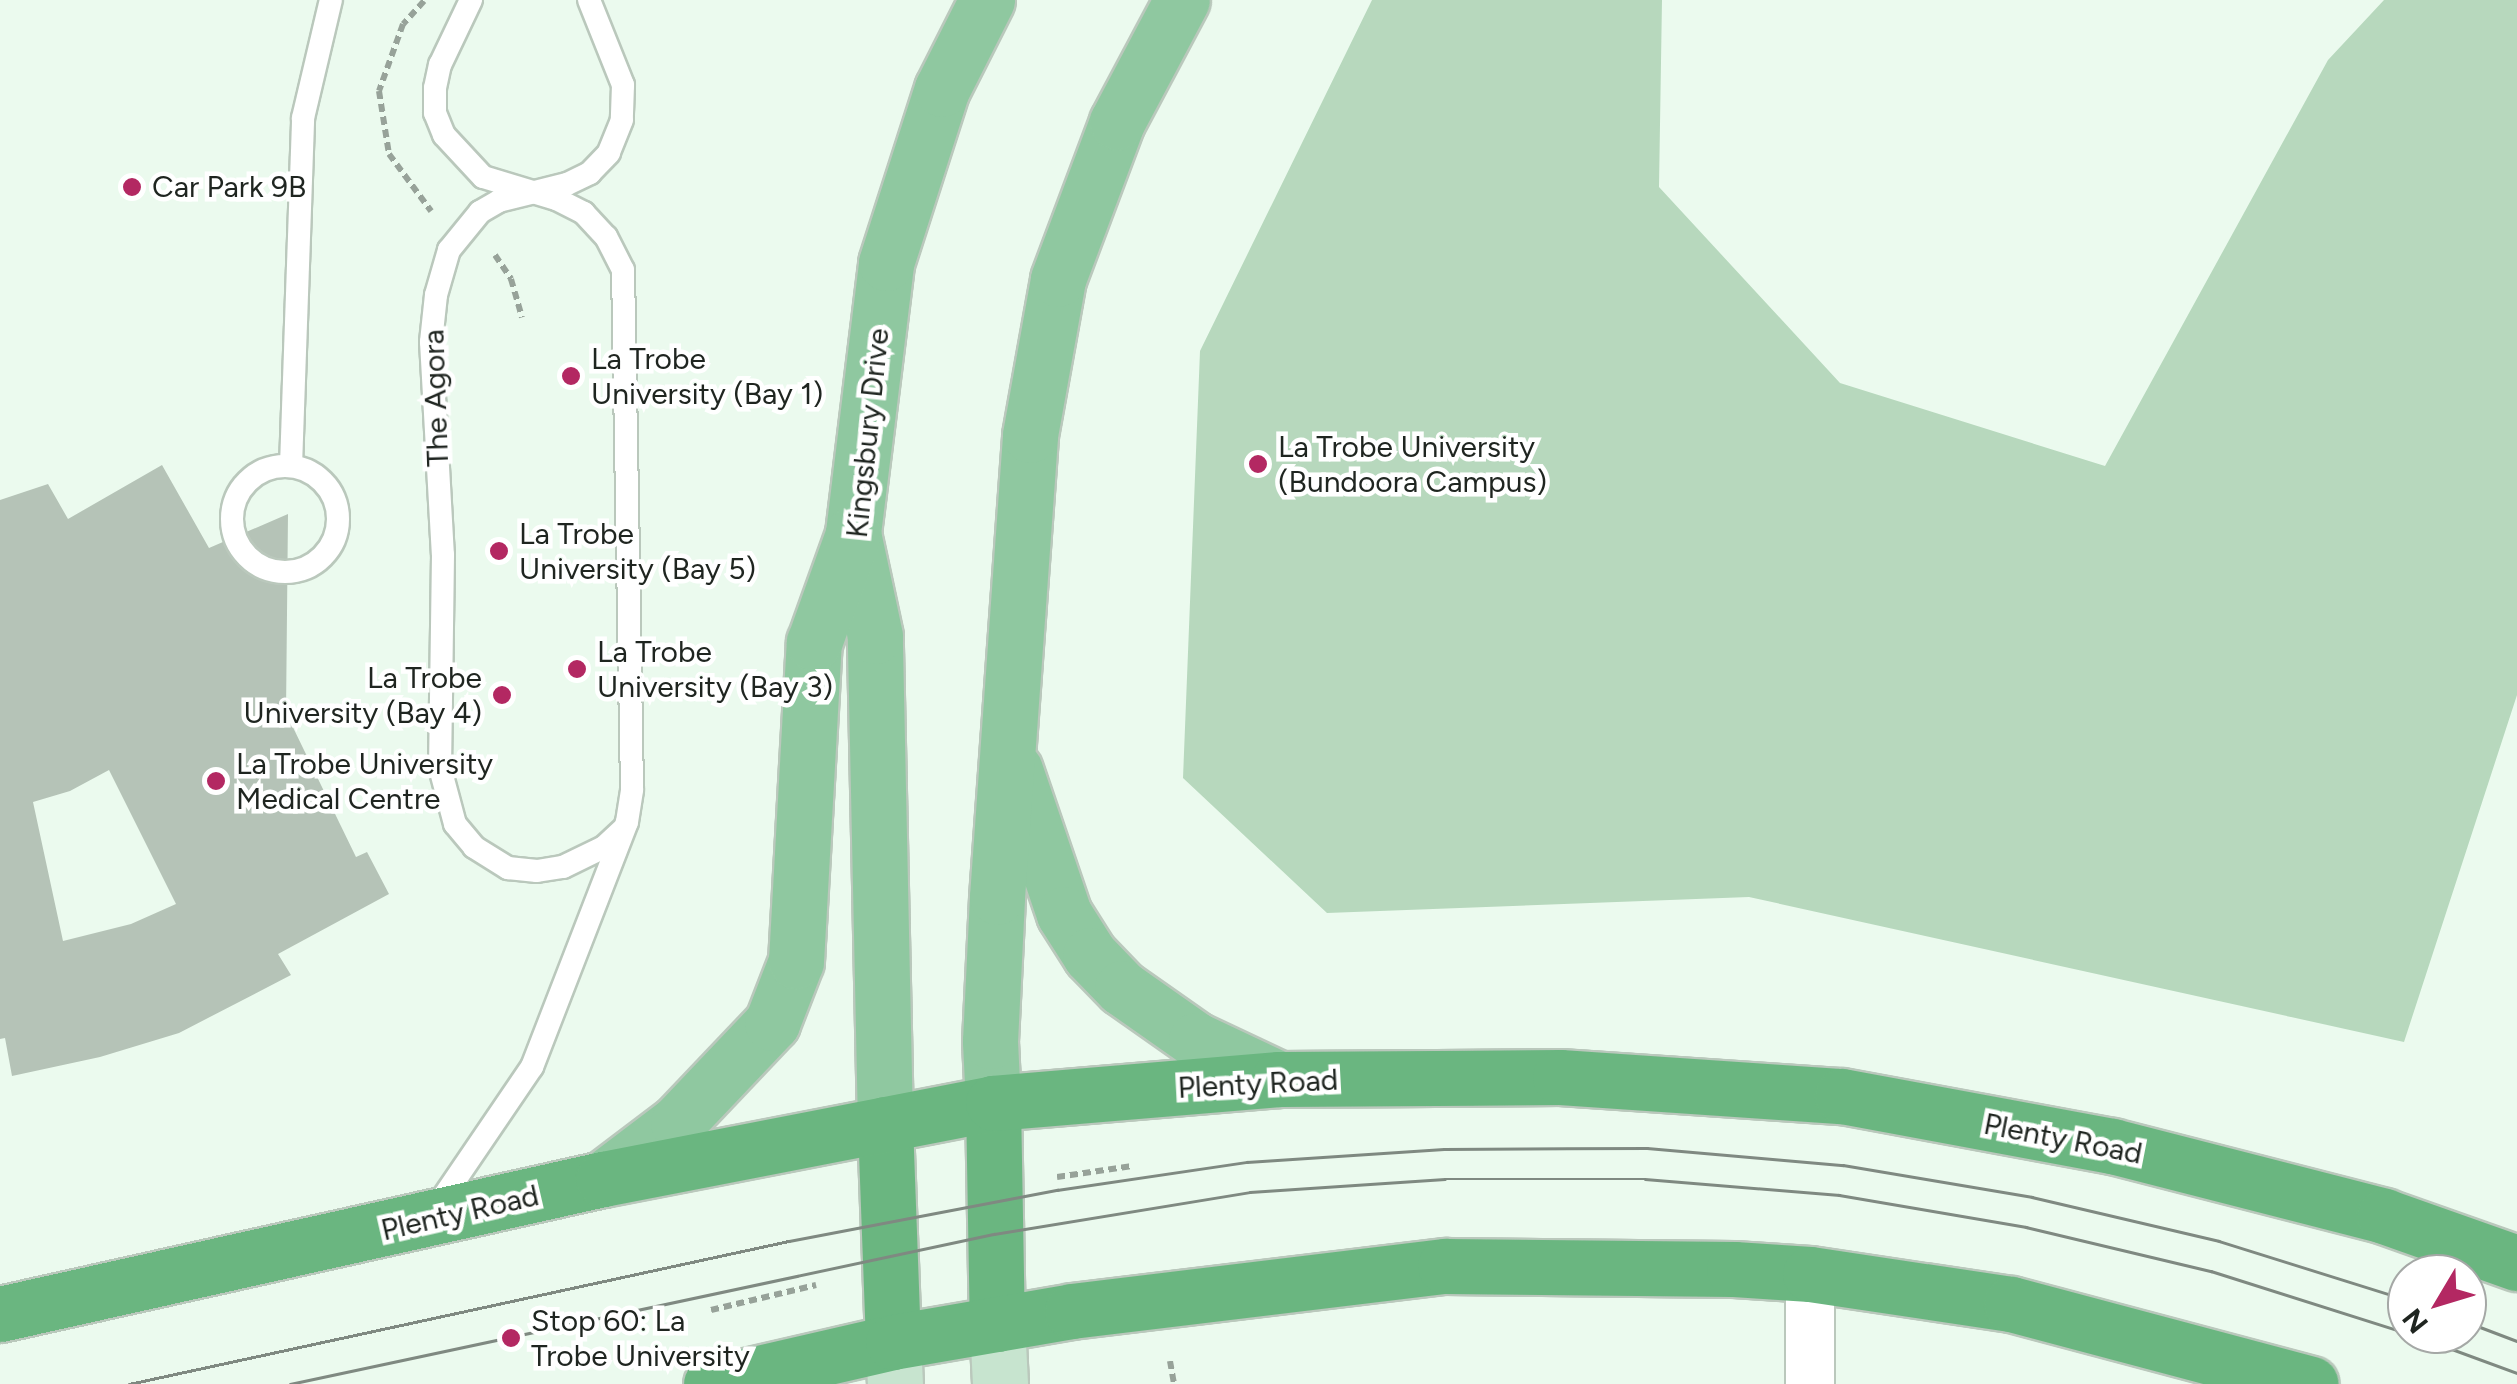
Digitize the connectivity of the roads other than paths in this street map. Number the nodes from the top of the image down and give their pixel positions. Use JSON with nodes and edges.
{"nodes":[{"id":1,"x":330,"y":0,"type":"edge"},
{"id":2,"x":472,"y":0,"type":"edge"},
{"id":3,"x":589,"y":0,"type":"edge"},
{"id":4,"x":987,"y":0,"type":"edge"},
{"id":5,"x":1182,"y":0,"type":"edge"},
{"id":6,"x":538,"y":194,"type":"junction"},
{"id":7,"x":291,"y":466,"type":"junction"},
{"id":8,"x":853,"y":533,"type":"junction"},
{"id":9,"x":1008,"y":748,"type":"junction"},
{"id":10,"x":626,"y":822,"type":"junction"},
{"id":11,"x":1279,"y":1079,"type":"junction"},
{"id":12,"x":993,"y":1103,"type":"junction"},
{"id":13,"x":884,"y":1124,"type":"junction"},
{"id":14,"x":603,"y":1179,"type":"junction"},
{"id":15,"x":427,"y":1221,"type":"junction"},
{"id":16,"x":2517,"y":1263,"type":"edge"},
{"id":17,"x":1810,"y":1274,"type":"junction"},
{"id":18,"x":0,"y":1314,"type":"edge"},
{"id":19,"x":998,"y":1324,"type":"junction"},
{"id":20,"x":894,"y":1363,"type":"edge"},
{"id":21,"x":712,"y":1384,"type":"edge"},
{"id":22,"x":1000,"y":1384,"type":"edge"},
{"id":23,"x":1810,"y":1384,"type":"edge"},
{"id":24,"x":2311,"y":1384,"type":"edge"}],
"edges":[{"from":1,"to":7,"type":"lane"},
{"from":2,"to":6,"type":"lane"},
{"from":3,"to":6,"type":"lane","name":"The Agora"},
{"from":4,"to":8,"type":"main road","name":"Kingsbury Drive"},
{"from":5,"to":9,"type":"main road"},
{"from":6,"to":10,"type":"lane"},
{"from":6,"to":10,"type":"lane","name":"The Agora"},
{"from":7,"to":7,"type":"lane"},
{"from":8,"to":13,"type":"main road","name":"Kingsbury Drive"},
{"from":8,"to":14,"type":"main road"},
{"from":9,"to":11,"type":"main road"},
{"from":9,"to":12,"type":"main road"},
{"from":10,"to":15,"type":"lane"},
{"from":11,"to":12,"type":"highway","name":"Plenty Road"},
{"from":11,"to":16,"type":"highway","name":"Plenty Road"},
{"from":12,"to":13,"type":"highway","name":"Plenty Road"},
{"from":12,"to":19,"type":"highway"},
{"from":13,"to":14,"type":"highway","name":"Plenty Road"},
{"from":13,"to":20,"type":"highway"},
{"from":14,"to":15,"type":"highway","name":"Plenty Road"},
{"from":15,"to":18,"type":"highway","name":"Plenty Road"},
{"from":17,"to":19,"type":"highway"},
{"from":17,"to":23,"type":"street"},
{"from":17,"to":24,"type":"highway"},
{"from":19,"to":20,"type":"highway"},
{"from":19,"to":22,"type":"main road"},
{"from":20,"to":21,"type":"highway"}]}
